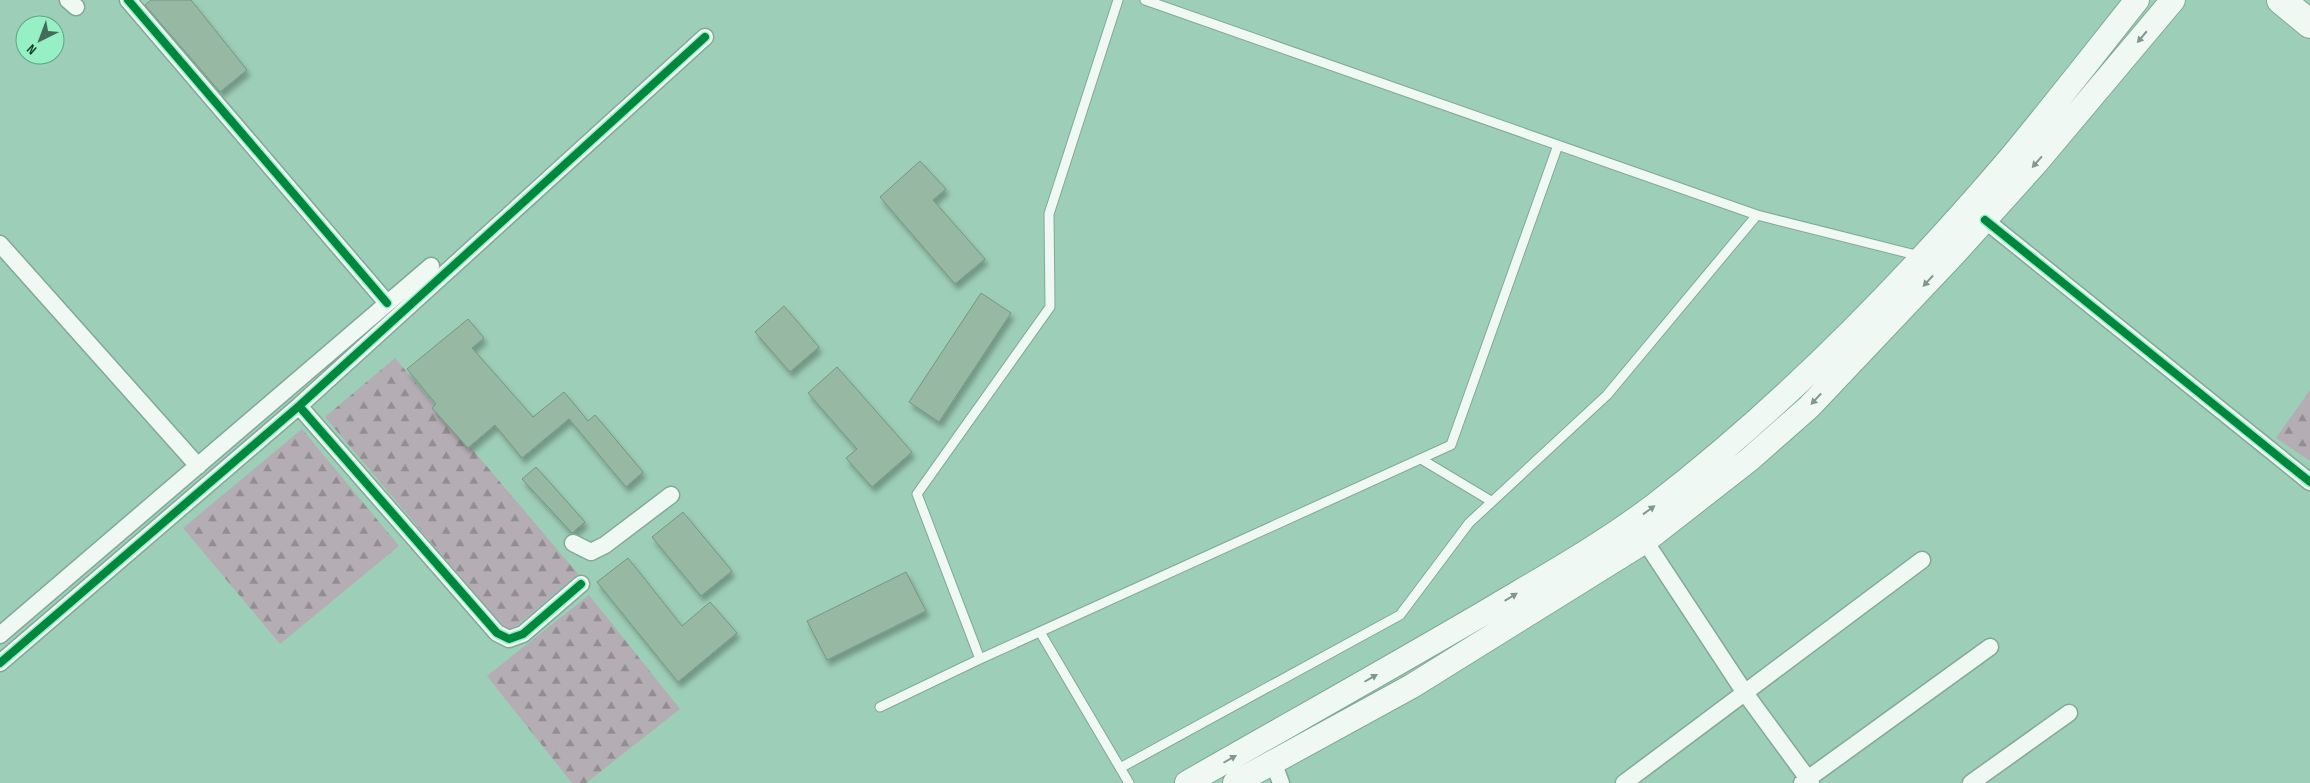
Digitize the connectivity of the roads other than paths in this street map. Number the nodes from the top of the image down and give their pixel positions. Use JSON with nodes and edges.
{"nodes":[{"id":1,"x":128,"y":0,"type":"edge"},
{"id":2,"x":1118,"y":0,"type":"edge"},
{"id":3,"x":1145,"y":0,"type":"edge"},
{"id":4,"x":2137,"y":0,"type":"edge"},
{"id":5,"x":2173,"y":0,"type":"edge"},
{"id":6,"x":2281,"y":0,"type":"edge"},
{"id":7,"x":2310,"y":24,"type":"edge"},
{"id":8,"x":705,"y":37,"type":"dead end"},
{"id":9,"x":1558,"y":145,"type":"junction"},
{"id":10,"x":1757,"y":215,"type":"junction"},
{"id":11,"x":1985,"y":220,"type":"junction"},
{"id":12,"x":0,"y":244,"type":"edge"},
{"id":13,"x":1922,"y":257,"type":"junction"},
{"id":14,"x":431,"y":266,"type":"dead end"},
{"id":15,"x":387,"y":303,"type":"junction"},
{"id":16,"x":299,"y":406,"type":"junction"},
{"id":17,"x":1421,"y":459,"type":"junction"},
{"id":18,"x":198,"y":466,"type":"junction"},
{"id":19,"x":2310,"y":482,"type":"edge"},
{"id":20,"x":671,"y":495,"type":"dead end"},
{"id":21,"x":1491,"y":501,"type":"junction"},
{"id":22,"x":1645,"y":541,"type":"junction"},
{"id":23,"x":573,"y":543,"type":"dead end"},
{"id":24,"x":1922,"y":560,"type":"dead end"},
{"id":25,"x":581,"y":584,"type":"dead end"},
{"id":26,"x":1040,"y":632,"type":"junction"},
{"id":27,"x":0,"y":635,"type":"edge"},
{"id":28,"x":1990,"y":647,"type":"dead end"},
{"id":29,"x":980,"y":659,"type":"junction"},
{"id":30,"x":0,"y":663,"type":"edge"},
{"id":31,"x":1745,"y":693,"type":"junction"},
{"id":32,"x":880,"y":707,"type":"dead end"},
{"id":33,"x":2069,"y":712,"type":"dead end"},
{"id":34,"x":1120,"y":768,"type":"junction"},
{"id":35,"x":1277,"y":772,"type":"edge"},
{"id":36,"x":1807,"y":782,"type":"edge"},
{"id":37,"x":1129,"y":783,"type":"edge"},
{"id":38,"x":1187,"y":783,"type":"edge"},
{"id":39,"x":1235,"y":783,"type":"edge"},
{"id":40,"x":1624,"y":783,"type":"edge"},
{"id":41,"x":1972,"y":783,"type":"edge"}],
"edges":[{"from":1,"to":15,"type":"street"},
{"from":2,"to":29,"type":"lane"},
{"from":3,"to":9,"type":"lane"},
{"from":4,"to":13,"type":"main road"},
{"from":5,"to":11,"type":"main road","one_way":true},
{"from":6,"to":7,"type":"highway"},
{"from":8,"to":16,"type":"street"},
{"from":9,"to":10,"type":"lane"},
{"from":9,"to":17,"type":"lane"},
{"from":10,"to":13,"type":"lane"},
{"from":10,"to":21,"type":"lane"},
{"from":11,"to":19,"type":"street"},
{"from":11,"to":22,"type":"main road","one_way":true},
{"from":12,"to":18,"type":"street"},
{"from":38,"to":13,"type":"main road","one_way":true},
{"from":14,"to":15,"type":"street"},
{"from":15,"to":18,"type":"street"},
{"from":16,"to":25,"type":"street"},
{"from":16,"to":30,"type":"street"},
{"from":17,"to":21,"type":"lane"},
{"from":17,"to":26,"type":"lane"},
{"from":18,"to":27,"type":"street"},
{"from":20,"to":23,"type":"street"},
{"from":21,"to":34,"type":"lane"},
{"from":22,"to":31,"type":"street"},
{"from":22,"to":35,"type":"main road"},
{"from":24,"to":31,"type":"street"},
{"from":26,"to":29,"type":"lane"},
{"from":26,"to":34,"type":"lane"},
{"from":28,"to":36,"type":"street"},
{"from":29,"to":32,"type":"lane"},
{"from":31,"to":36,"type":"street"},
{"from":31,"to":40,"type":"street"},
{"from":33,"to":41,"type":"street"},
{"from":34,"to":37,"type":"lane"},
{"from":35,"to":39,"type":"main road"}]}
